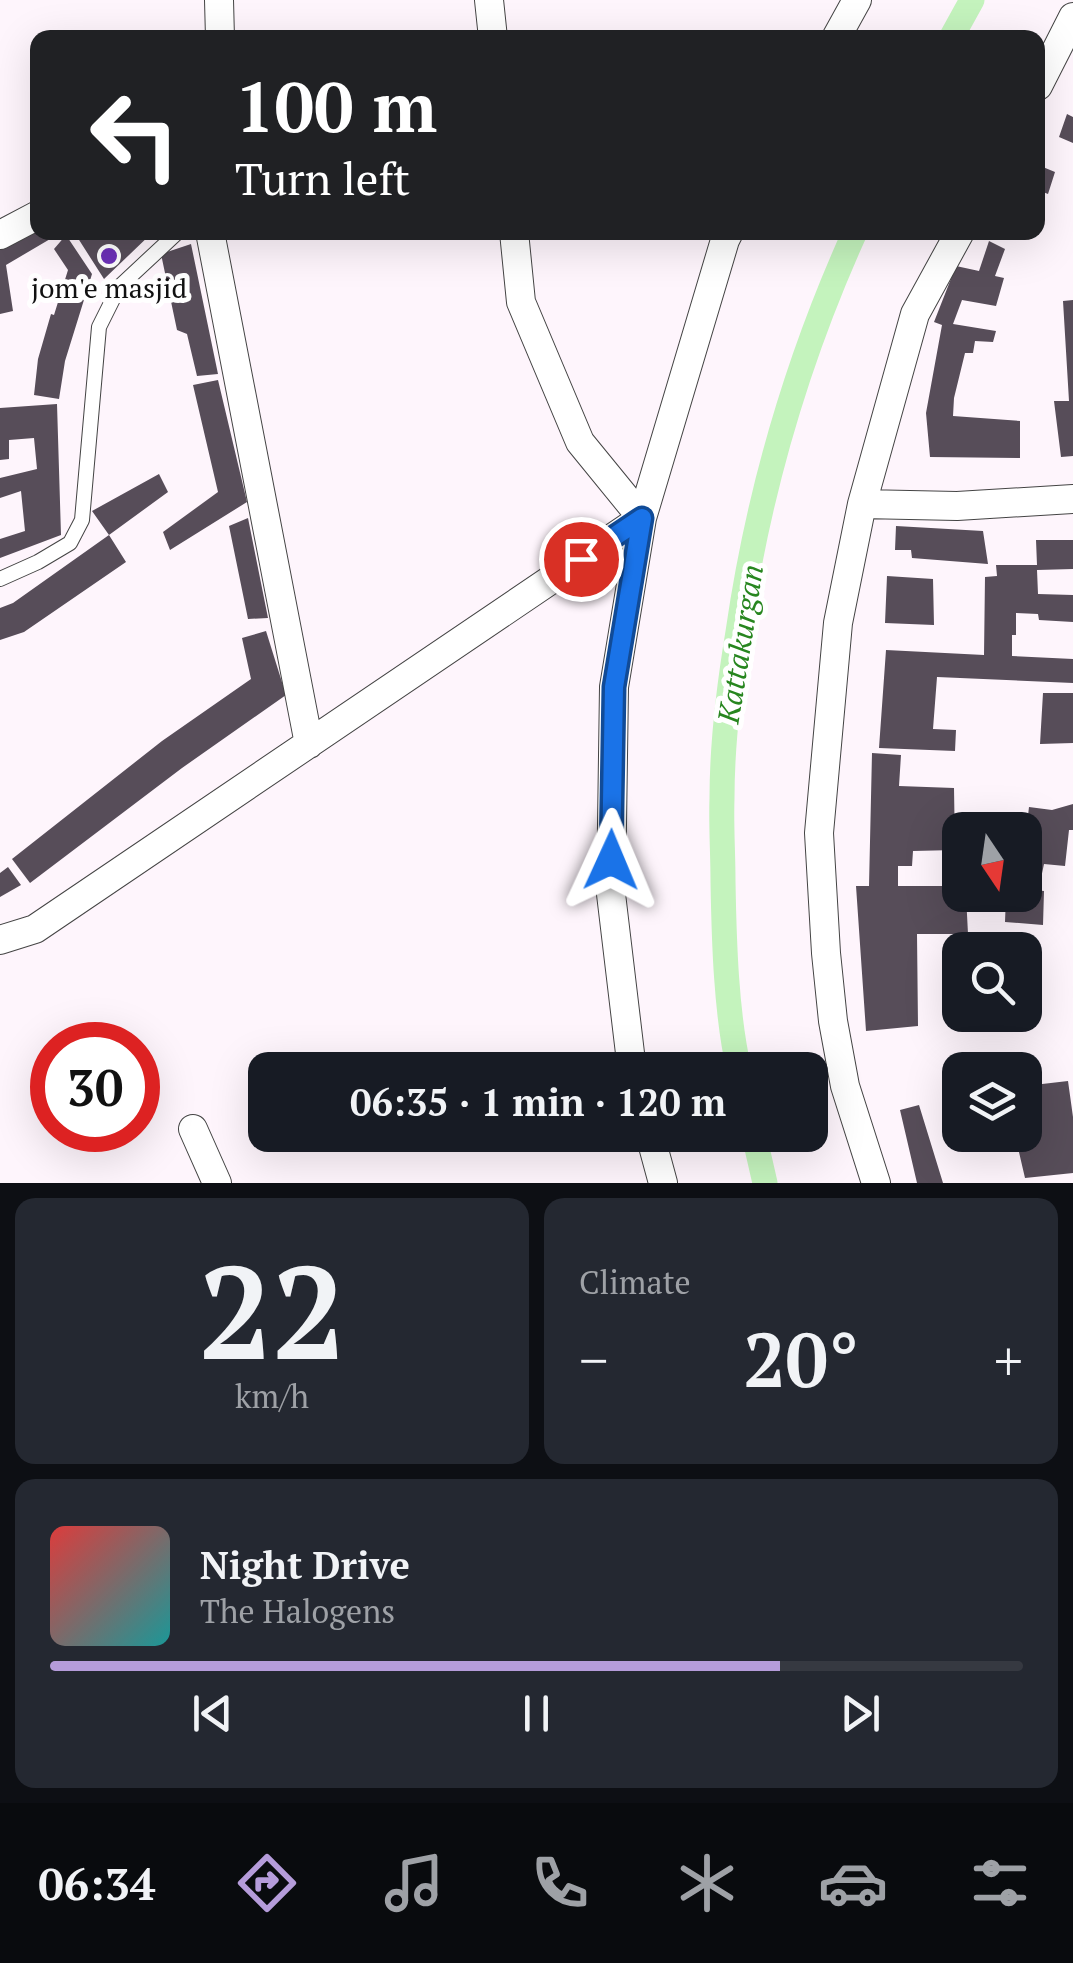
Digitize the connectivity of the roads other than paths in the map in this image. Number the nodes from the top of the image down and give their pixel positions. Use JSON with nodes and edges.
{"nodes":[{"id":1,"x":219,"y":0,"type":"edge"},
{"id":2,"x":489,"y":0,"type":"edge"},
{"id":3,"x":1073,"y":17,"type":"edge"},
{"id":4,"x":220,"y":30,"type":"edge"},
{"id":5,"x":492,"y":30,"type":"edge"},
{"id":6,"x":1045,"y":72,"type":"edge"},
{"id":7,"x":30,"y":219,"type":"edge"},
{"id":8,"x":0,"y":234,"type":"edge"},
{"id":9,"x":170,"y":240,"type":"edge"},
{"id":10,"x":212,"y":240,"type":"edge"},
{"id":11,"x":515,"y":240,"type":"edge"},
{"id":12,"x":725,"y":240,"type":"edge"},
{"id":13,"x":956,"y":240,"type":"edge"},
{"id":14,"x":1073,"y":500,"type":"edge"},
{"id":15,"x":862,"y":504,"type":"junction"},
{"id":16,"x":642,"y":518,"type":"junction"},
{"id":17,"x":0,"y":580,"type":"edge"},
{"id":18,"x":309,"y":744,"type":"junction"},
{"id":19,"x":0,"y":940,"type":"edge"},
{"id":20,"x":630,"y":1052,"type":"edge"},
{"id":21,"x":193,"y":1129,"type":"dead end"},
{"id":22,"x":655,"y":1152,"type":"edge"},
{"id":23,"x":217,"y":1183,"type":"edge"},
{"id":24,"x":663,"y":1183,"type":"edge"},
{"id":25,"x":876,"y":1183,"type":"edge"}],
"edges":[{"from":1,"to":4,"type":"street"},
{"from":2,"to":5,"type":"street"},
{"from":3,"to":6,"type":"street"},
{"from":7,"to":8,"type":"street"},
{"from":9,"to":17,"type":"lane"},
{"from":10,"to":18,"type":"street"},
{"from":11,"to":16,"type":"street"},
{"from":12,"to":16,"type":"street"},
{"from":13,"to":15,"type":"street"},
{"from":14,"to":15,"type":"street"},
{"from":15,"to":25,"type":"street"},
{"from":16,"to":18,"type":"street"},
{"from":16,"to":20,"type":"street"},
{"from":18,"to":19,"type":"street"},
{"from":21,"to":23,"type":"street"},
{"from":22,"to":24,"type":"street"}]}
